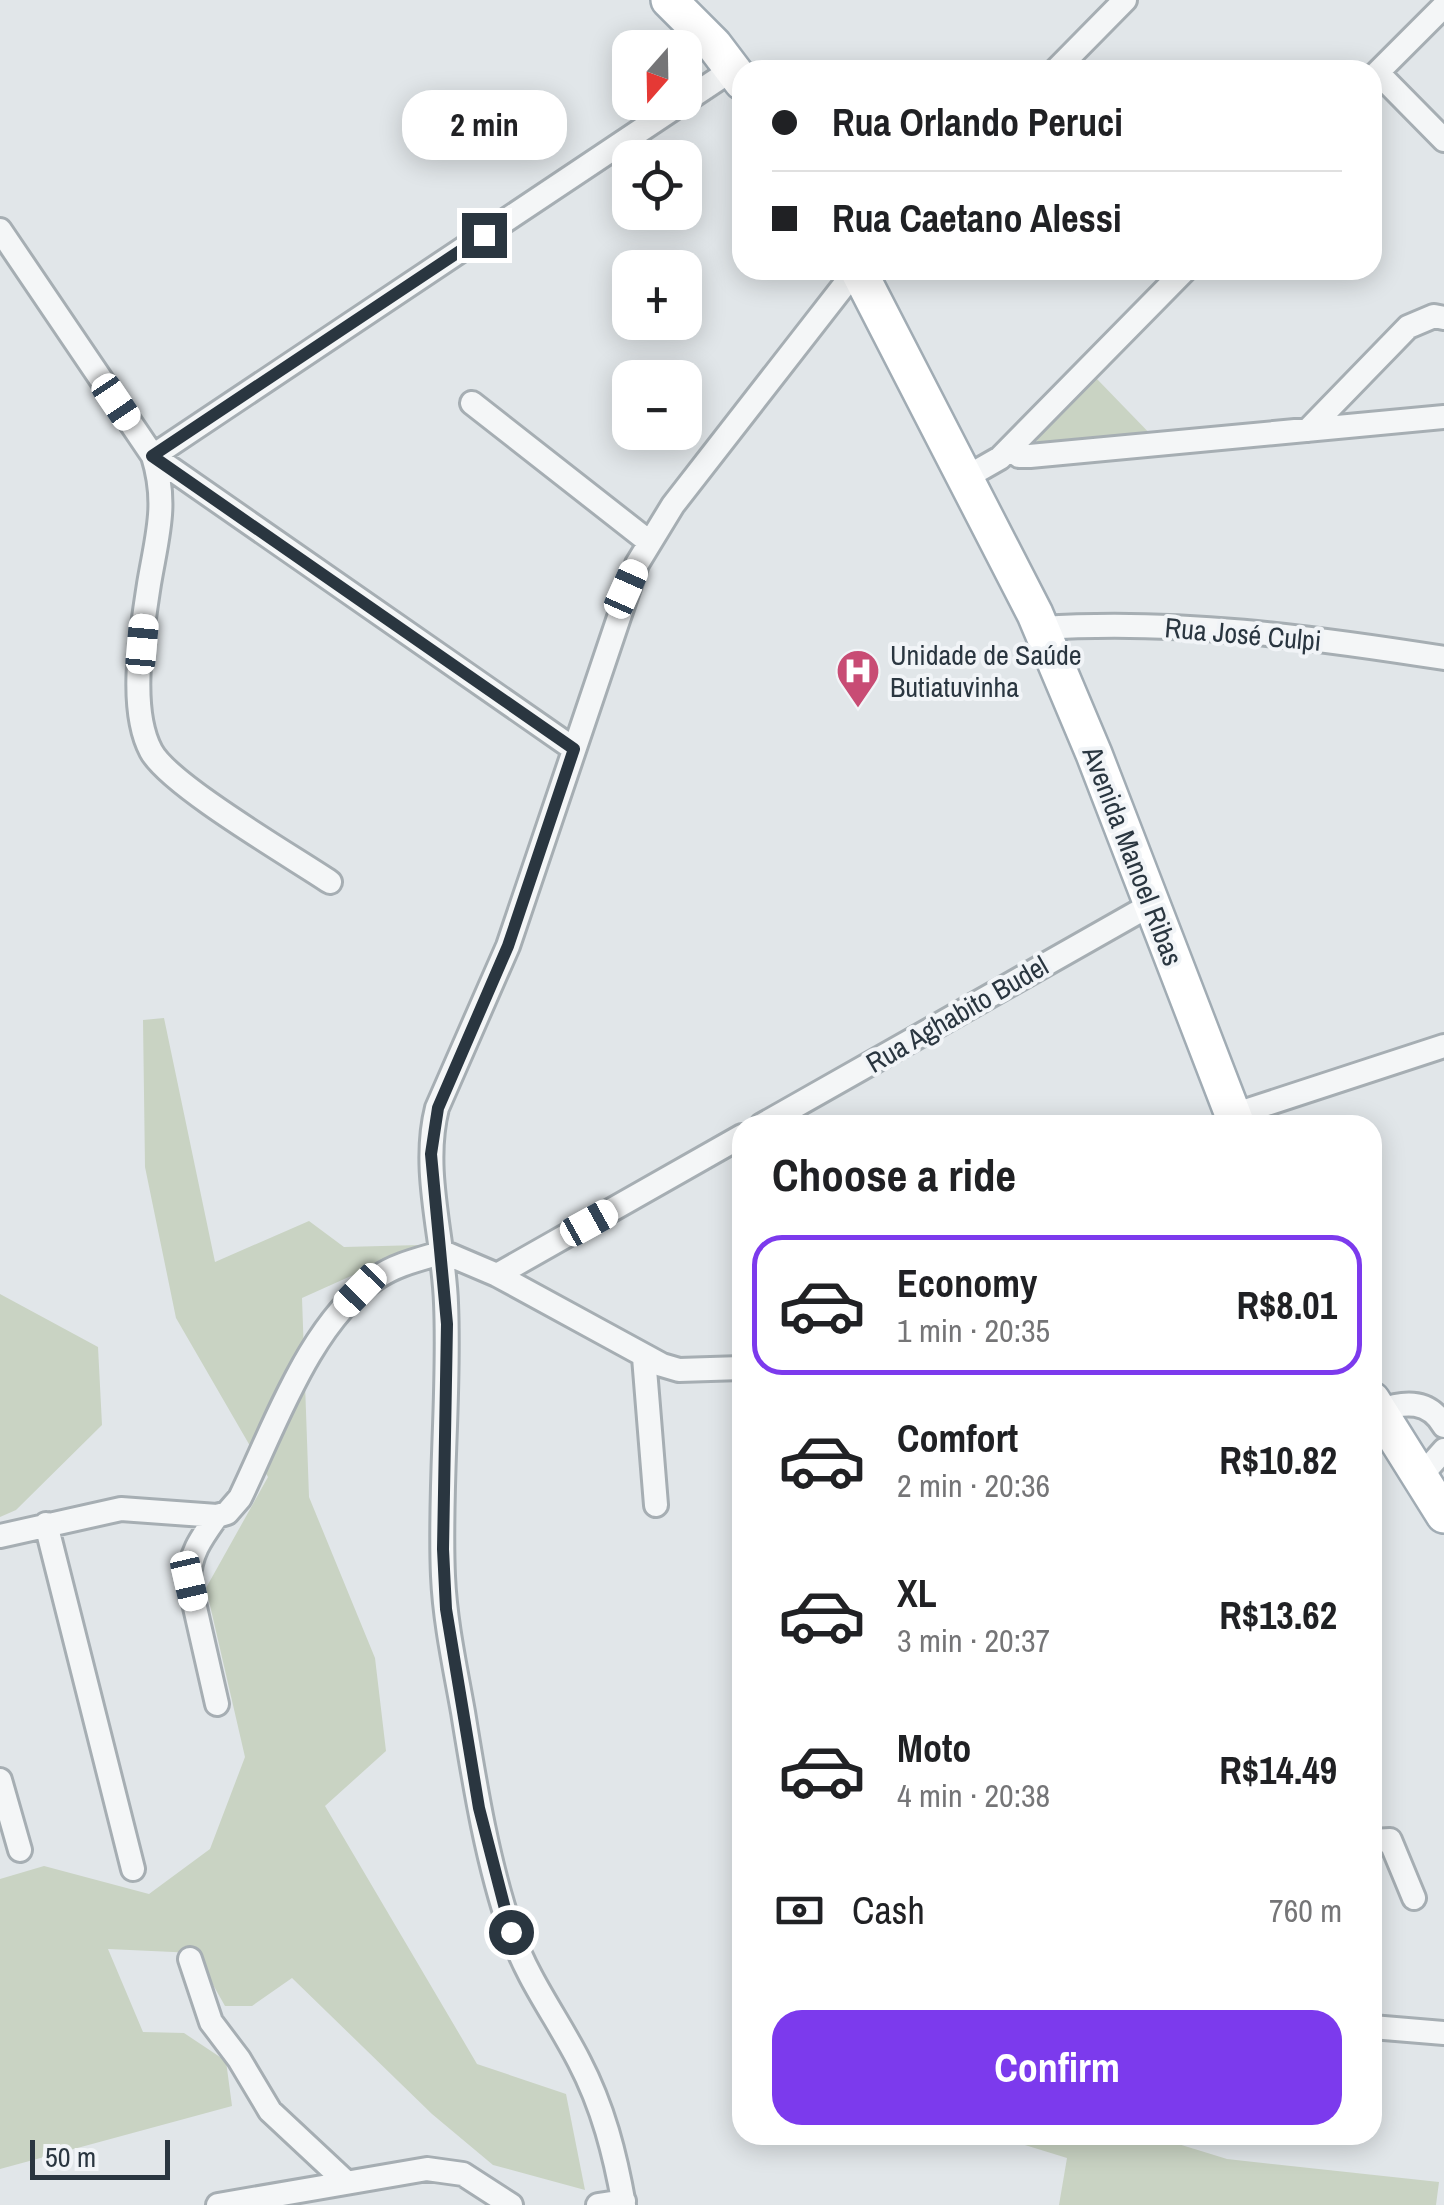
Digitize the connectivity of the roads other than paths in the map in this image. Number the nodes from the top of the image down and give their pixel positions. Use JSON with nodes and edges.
{"nodes":[{"id":1,"x":670,"y":0,"type":"edge"},
{"id":2,"x":692,"y":0,"type":"edge"},
{"id":3,"x":1126,"y":0,"type":"edge"},
{"id":4,"x":1444,"y":6,"type":"edge"},
{"id":5,"x":1066,"y":60,"type":"edge"},
{"id":6,"x":730,"y":66,"type":"edge"},
{"id":7,"x":1382,"y":69,"type":"edge"},
{"id":8,"x":1382,"y":82,"type":"edge"},
{"id":9,"x":702,"y":88,"type":"edge"},
{"id":10,"x":657,"y":120,"type":"edge"},
{"id":11,"x":1444,"y":140,"type":"edge"},
{"id":12,"x":0,"y":230,"type":"edge"},
{"id":13,"x":849,"y":280,"type":"edge"},
{"id":14,"x":862,"y":280,"type":"edge"},
{"id":15,"x":1175,"y":280,"type":"edge"},
{"id":16,"x":1439,"y":317,"type":"edge"},
{"id":17,"x":472,"y":403,"type":"dead end"},
{"id":18,"x":1444,"y":416,"type":"edge"},
{"id":19,"x":1308,"y":430,"type":"junction"},
{"id":20,"x":1010,"y":448,"type":"junction"},
{"id":21,"x":152,"y":456,"type":"junction"},
{"id":22,"x":965,"y":478,"type":"junction"},
{"id":23,"x":648,"y":541,"type":"junction"},
{"id":24,"x":1042,"y":628,"type":"junction"},
{"id":25,"x":1444,"y":658,"type":"edge"},
{"id":26,"x":574,"y":749,"type":"junction"},
{"id":27,"x":330,"y":882,"type":"dead end"},
{"id":28,"x":1152,"y":904,"type":"junction"},
{"id":29,"x":1444,"y":1046,"type":"edge"},
{"id":30,"x":780,"y":1115,"type":"edge"},
{"id":31,"x":1233,"y":1115,"type":"edge"},
{"id":32,"x":1249,"y":1115,"type":"edge"},
{"id":33,"x":732,"y":1142,"type":"edge"},
{"id":34,"x":442,"y":1252,"type":"junction"},
{"id":35,"x":497,"y":1276,"type":"junction"},
{"id":36,"x":644,"y":1357,"type":"junction"},
{"id":37,"x":732,"y":1368,"type":"edge"},
{"id":38,"x":1382,"y":1405,"type":"edge"},
{"id":39,"x":1382,"y":1415,"type":"edge"},
{"id":40,"x":1441,"y":1415,"type":"edge"},
{"id":41,"x":1444,"y":1450,"type":"edge"},
{"id":42,"x":1420,"y":1477,"type":"junction"},
{"id":43,"x":656,"y":1505,"type":"dead end"},
{"id":44,"x":1444,"y":1515,"type":"edge"},
{"id":45,"x":217,"y":1516,"type":"junction"},
{"id":46,"x":46,"y":1524,"type":"junction"},
{"id":47,"x":0,"y":1536,"type":"edge"},
{"id":48,"x":217,"y":1704,"type":"dead end"},
{"id":49,"x":0,"y":1780,"type":"edge"},
{"id":50,"x":1382,"y":1840,"type":"edge"},
{"id":51,"x":20,"y":1850,"type":"dead end"},
{"id":52,"x":134,"y":1869,"type":"dead end"},
{"id":53,"x":1414,"y":1898,"type":"dead end"},
{"id":54,"x":190,"y":1959,"type":"dead end"},
{"id":55,"x":1382,"y":2028,"type":"edge"},
{"id":56,"x":1444,"y":2033,"type":"edge"},
{"id":57,"x":346,"y":2182,"type":"junction"},
{"id":58,"x":624,"y":2203,"type":"edge"},
{"id":59,"x":218,"y":2205,"type":"edge"},
{"id":60,"x":511,"y":2205,"type":"edge"},
{"id":61,"x":598,"y":2205,"type":"edge"}],
"edges":[{"from":1,"to":6,"type":"main road"},
{"from":2,"to":6,"type":"main road"},
{"from":3,"to":5,"type":"street"},
{"from":4,"to":7,"type":"street"},
{"from":6,"to":9,"type":"street"},
{"from":8,"to":11,"type":"street"},
{"from":10,"to":21,"type":"street"},
{"from":12,"to":21,"type":"street"},
{"from":13,"to":23,"type":"street"},
{"from":14,"to":22,"type":"main road","name":"Avenida Manoel Ribas"},
{"from":15,"to":20,"type":"street"},
{"from":16,"to":19,"type":"street"},
{"from":17,"to":23,"type":"street"},
{"from":18,"to":19,"type":"street"},
{"from":19,"to":20,"type":"street"},
{"from":20,"to":22,"type":"street"},
{"from":21,"to":26,"type":"street"},
{"from":21,"to":27,"type":"street"},
{"from":22,"to":24,"type":"main road","name":"Avenida Manoel Ribas"},
{"from":23,"to":26,"type":"street"},
{"from":24,"to":25,"type":"street","name":"Rua José Culpi"},
{"from":24,"to":28,"type":"main road","name":"Avenida Manoel Ribas"},
{"from":26,"to":34,"type":"street"},
{"from":28,"to":30,"type":"street","name":"Rua Aghabito Budel"},
{"from":28,"to":31,"type":"main road","name":"Avenida Manoel Ribas"},
{"from":29,"to":32,"type":"street"},
{"from":33,"to":35,"type":"street"},
{"from":34,"to":35,"type":"street"},
{"from":34,"to":45,"type":"street"},
{"from":34,"to":58,"type":"street"},
{"from":35,"to":36,"type":"street"},
{"from":36,"to":37,"type":"street"},
{"from":36,"to":43,"type":"street"},
{"from":38,"to":40,"type":"street"},
{"from":39,"to":42,"type":"main road"},
{"from":41,"to":42,"type":"street"},
{"from":42,"to":44,"type":"main road"},
{"from":45,"to":46,"type":"street"},
{"from":45,"to":48,"type":"street"},
{"from":46,"to":47,"type":"street"},
{"from":46,"to":52,"type":"street"},
{"from":49,"to":51,"type":"street"},
{"from":50,"to":53,"type":"street"},
{"from":54,"to":57,"type":"street"},
{"from":55,"to":56,"type":"street"},
{"from":57,"to":59,"type":"street"},
{"from":57,"to":60,"type":"street"},
{"from":58,"to":61,"type":"street"}]}
